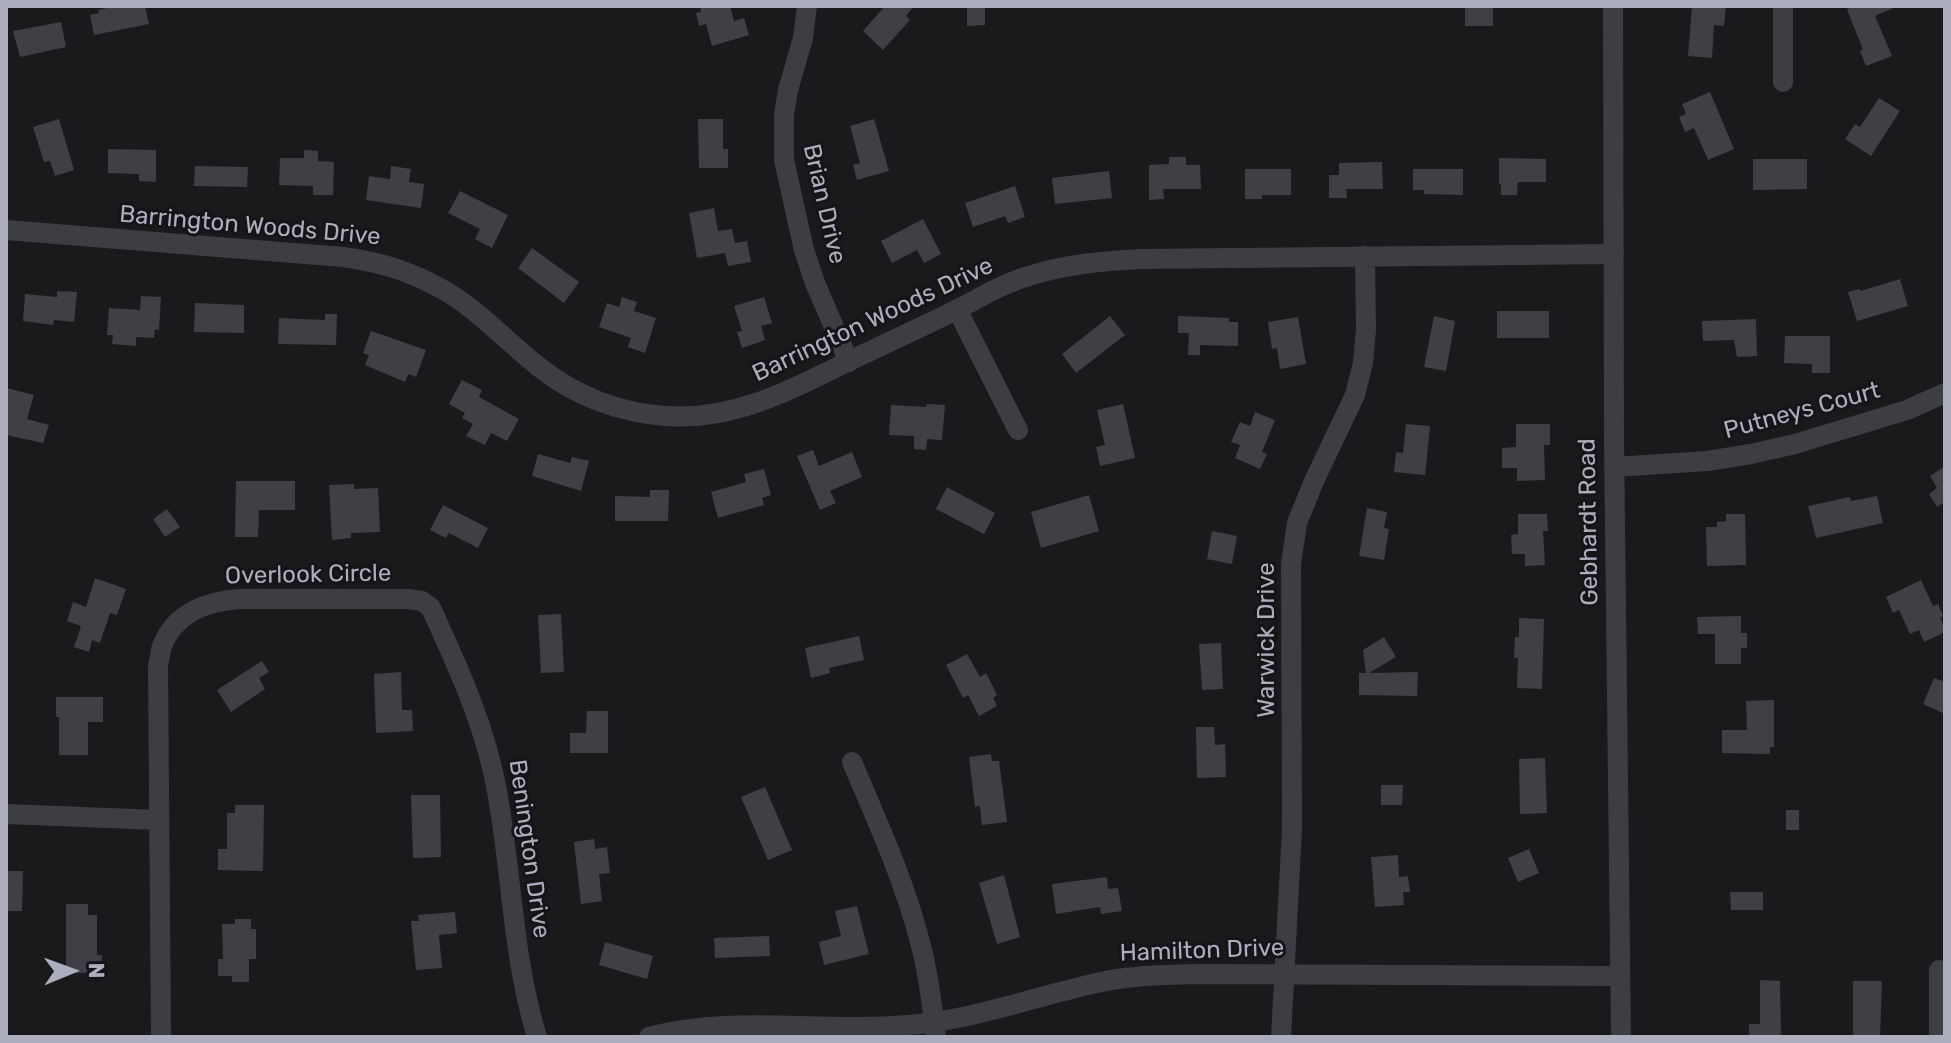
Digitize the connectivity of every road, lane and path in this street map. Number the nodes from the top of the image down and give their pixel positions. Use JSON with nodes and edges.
{"nodes":[{"id":1,"x":807,"y":6,"type":"edge"},
{"id":2,"x":1613,"y":6,"type":"edge"},
{"id":3,"x":1783,"y":6,"type":"edge"},
{"id":4,"x":1783,"y":82,"type":"dead end"},
{"id":5,"x":6,"y":230,"type":"edge"},
{"id":6,"x":1614,"y":254,"type":"junction"},
{"id":7,"x":1365,"y":256,"type":"junction"},
{"id":8,"x":957,"y":309,"type":"junction"},
{"id":9,"x":849,"y":362,"type":"junction"},
{"id":10,"x":1945,"y":393,"type":"edge"},
{"id":11,"x":1945,"y":408,"type":"edge"},
{"id":12,"x":1907,"y":410,"type":"junction"},
{"id":13,"x":1018,"y":430,"type":"dead end"},
{"id":14,"x":1615,"y":467,"type":"junction"},
{"id":15,"x":440,"y":627,"type":"joint"},
{"id":16,"x":852,"y":762,"type":"dead end"},
{"id":17,"x":6,"y":814,"type":"edge"},
{"id":18,"x":159,"y":820,"type":"junction"},
{"id":19,"x":1939,"y":970,"type":"dead end"},
{"id":20,"x":1284,"y":974,"type":"junction"},
{"id":21,"x":1620,"y":976,"type":"junction"},
{"id":22,"x":935,"y":1030,"type":"edge"},
{"id":23,"x":161,"y":1037,"type":"edge"},
{"id":24,"x":537,"y":1037,"type":"edge"},
{"id":25,"x":649,"y":1037,"type":"edge"},
{"id":26,"x":1281,"y":1037,"type":"edge"},
{"id":27,"x":1621,"y":1037,"type":"edge"},
{"id":28,"x":1939,"y":1037,"type":"edge"}],
"edges":[{"from":1,"to":9,"type":"street","name":"Brian Drive"},
{"from":2,"to":6,"type":"street","name":"Gebhardt Road"},
{"from":3,"to":4,"type":"street"},
{"from":5,"to":9,"type":"street","name":"Barrington Woods Drive"},
{"from":6,"to":7,"type":"street","name":"Barrington Woods Drive"},
{"from":6,"to":14,"type":"street","name":"Gebhardt Road"},
{"from":7,"to":8,"type":"street","name":"Barrington Woods Drive"},
{"from":7,"to":20,"type":"street","name":"Warwick Drive"},
{"from":8,"to":9,"type":"street","name":"Barrington Woods Drive"},
{"from":8,"to":13,"type":"street"},
{"from":10,"to":12,"type":"street","name":"Putneys Court"},
{"from":11,"to":12,"type":"street","name":"Putneys Court"},
{"from":12,"to":14,"type":"street","name":"Putneys Court"},
{"from":14,"to":21,"type":"street","name":"Gebhardt Road"},
{"from":15,"to":18,"type":"street","name":"Overlook Circle"},
{"from":15,"to":24,"type":"street","name":"Benington Drive"},
{"from":16,"to":22,"type":"street"},
{"from":17,"to":18,"type":"street"},
{"from":18,"to":23,"type":"street","name":"Overlook Circle"},
{"from":19,"to":28,"type":"street"},
{"from":20,"to":21,"type":"street","name":"Hamilton Drive"},
{"from":20,"to":22,"type":"street","name":"Hamilton Drive"},
{"from":20,"to":26,"type":"street","name":"Warwick Drive"},
{"from":21,"to":27,"type":"street","name":"Gebhardt Road"},
{"from":22,"to":25,"type":"street","name":"Hamilton Drive"}]}
